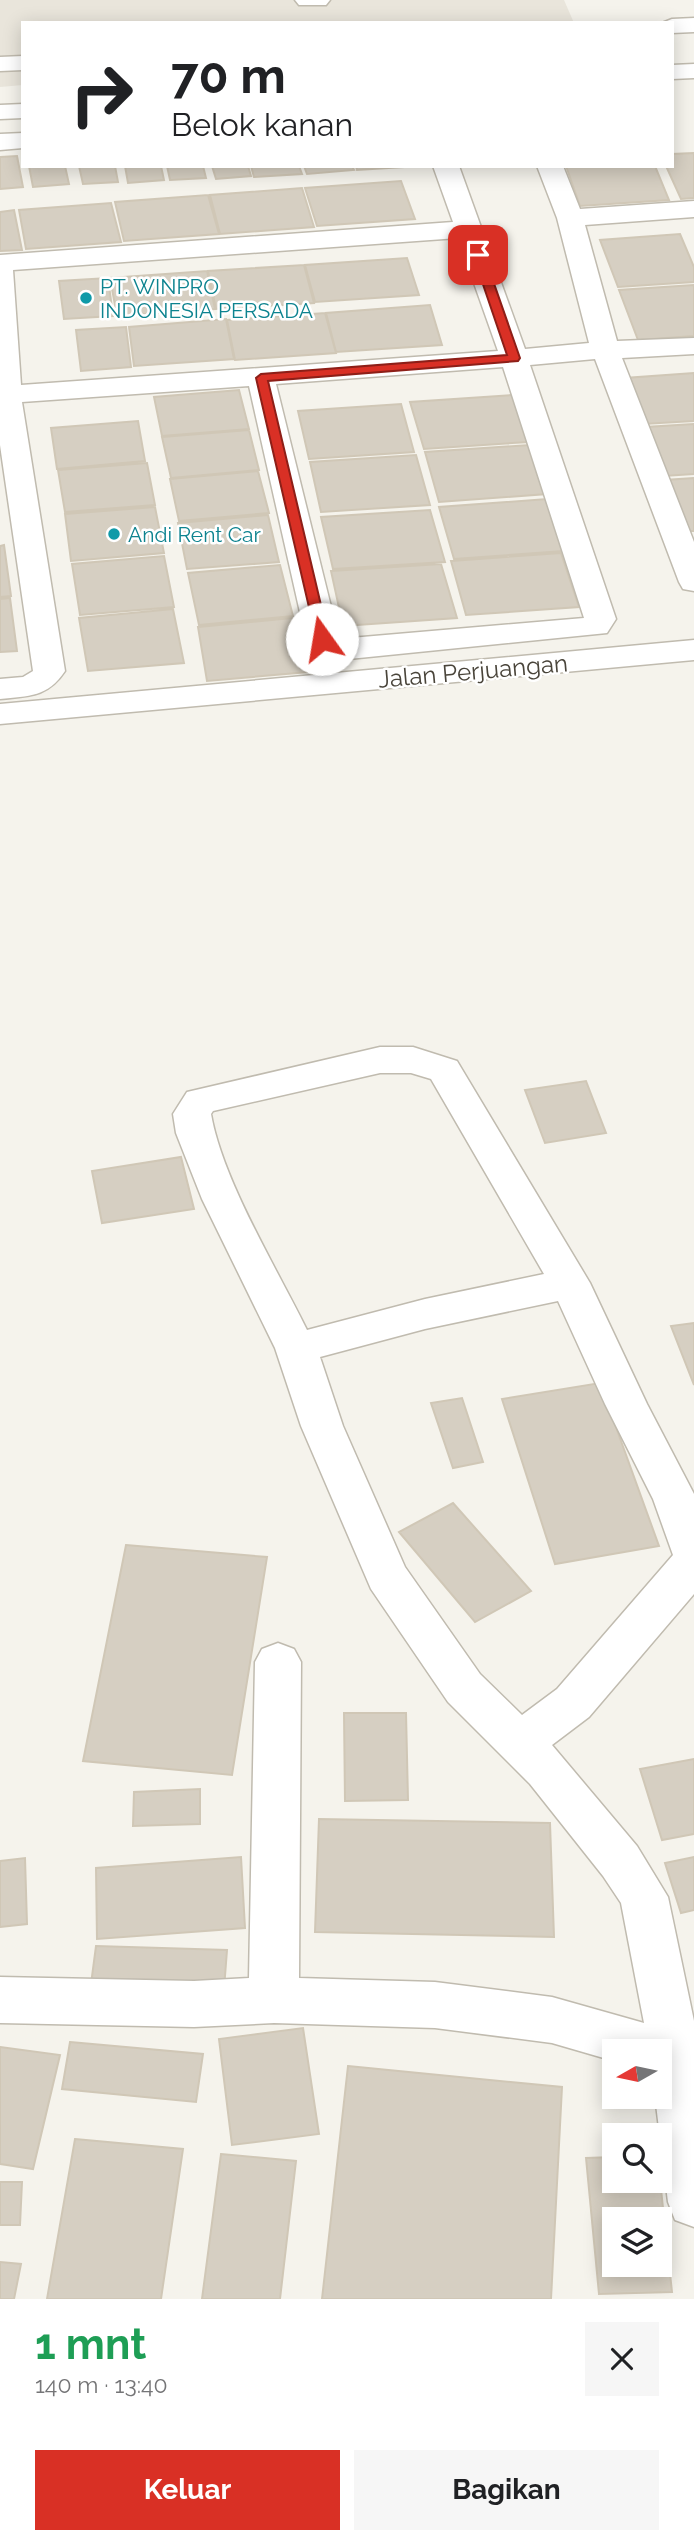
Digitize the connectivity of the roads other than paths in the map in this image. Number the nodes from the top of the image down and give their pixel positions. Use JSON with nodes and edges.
{"nodes":[{"id":1,"x":307,"y":0,"type":"edge"},
{"id":2,"x":318,"y":0,"type":"edge"},
{"id":3,"x":694,"y":25,"type":"edge"},
{"id":4,"x":674,"y":26,"type":"edge"},
{"id":5,"x":21,"y":63,"type":"edge"},
{"id":6,"x":0,"y":64,"type":"edge"},
{"id":7,"x":694,"y":71,"type":"edge"},
{"id":8,"x":674,"y":72,"type":"edge"},
{"id":9,"x":21,"y":111,"type":"edge"},
{"id":10,"x":0,"y":112,"type":"edge"},
{"id":11,"x":21,"y":140,"type":"edge"},
{"id":12,"x":0,"y":142,"type":"edge"},
{"id":13,"x":447,"y":168,"type":"edge"},
{"id":14,"x":551,"y":168,"type":"edge"},
{"id":15,"x":694,"y":209,"type":"edge"},
{"id":16,"x":570,"y":218,"type":"junction"},
{"id":17,"x":469,"y":229,"type":"junction"},
{"id":18,"x":0,"y":262,"type":"edge"},
{"id":19,"x":0,"y":269,"type":"edge"},
{"id":20,"x":694,"y":346,"type":"edge"},
{"id":21,"x":606,"y":350,"type":"junction"},
{"id":22,"x":514,"y":358,"type":"junction"},
{"id":23,"x":261,"y":378,"type":"junction"},
{"id":24,"x":3,"y":395,"type":"edge"},
{"id":25,"x":694,"y":582,"type":"edge"},
{"id":26,"x":694,"y":650,"type":"edge"},
{"id":27,"x":0,"y":689,"type":"edge"},
{"id":28,"x":0,"y":714,"type":"edge"},
{"id":29,"x":570,"y":1283,"type":"junction"},
{"id":30,"x":296,"y":1348,"type":"junction"},
{"id":31,"x":694,"y":1556,"type":"edge"},
{"id":32,"x":278,"y":1662,"type":"dead end"},
{"id":33,"x":518,"y":1744,"type":"junction"},
{"id":34,"x":0,"y":2000,"type":"edge"},
{"id":35,"x":274,"y":2000,"type":"junction"},
{"id":36,"x":619,"y":2039,"type":"edge"},
{"id":37,"x":669,"y":2039,"type":"edge"},
{"id":38,"x":672,"y":2054,"type":"edge"},
{"id":39,"x":694,"y":2202,"type":"edge"}],
"edges":[{"from":1,"to":2,"type":"street"},
{"from":3,"to":4,"type":"street"},
{"from":5,"to":6,"type":"street"},
{"from":7,"to":8,"type":"street"},
{"from":9,"to":10,"type":"street"},
{"from":11,"to":12,"type":"street"},
{"from":13,"to":17,"type":"street"},
{"from":14,"to":16,"type":"street"},
{"from":15,"to":16,"type":"street"},
{"from":16,"to":21,"type":"street"},
{"from":17,"to":18,"type":"street"},
{"from":17,"to":22,"type":"street"},
{"from":19,"to":24,"type":"street"},
{"from":20,"to":21,"type":"street"},
{"from":21,"to":22,"type":"street"},
{"from":21,"to":25,"type":"street"},
{"from":22,"to":23,"type":"street"},
{"from":22,"to":23,"type":"street"},
{"from":23,"to":24,"type":"street"},
{"from":24,"to":27,"type":"street"},
{"from":26,"to":28,"type":"street","name":"Jalan Perjuangan"},
{"from":29,"to":30,"type":"street"},
{"from":29,"to":30,"type":"street"},
{"from":29,"to":31,"type":"street"},
{"from":30,"to":33,"type":"street"},
{"from":31,"to":33,"type":"street"},
{"from":32,"to":35,"type":"street"},
{"from":33,"to":37,"type":"street"},
{"from":34,"to":35,"type":"street"},
{"from":35,"to":36,"type":"street"},
{"from":38,"to":39,"type":"street"}]}
